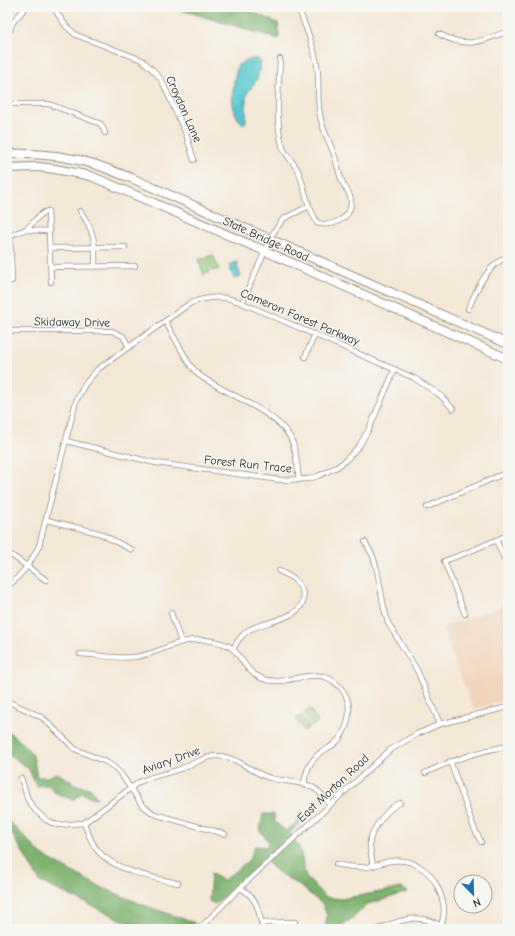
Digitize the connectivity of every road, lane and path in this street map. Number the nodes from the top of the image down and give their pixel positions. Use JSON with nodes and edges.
{"nodes":[{"id":1,"x":26,"y":7,"type":"edge"},
{"id":2,"x":53,"y":7,"type":"edge"},
{"id":3,"x":298,"y":7,"type":"edge"},
{"id":4,"x":10,"y":30,"type":"dead end"},
{"id":5,"x":508,"y":31,"type":"edge"},
{"id":6,"x":439,"y":34,"type":"dead end"},
{"id":7,"x":280,"y":59,"type":"dead end"},
{"id":8,"x":7,"y":104,"type":"edge"},
{"id":9,"x":106,"y":133,"type":"dead end"},
{"id":10,"x":7,"y":154,"type":"edge"},
{"id":11,"x":194,"y":160,"type":"dead end"},
{"id":12,"x":7,"y":168,"type":"edge"},
{"id":13,"x":309,"y":206,"type":"junction"},
{"id":14,"x":80,"y":211,"type":"dead end"},
{"id":15,"x":23,"y":230,"type":"junction"},
{"id":16,"x":50,"y":231,"type":"junction"},
{"id":17,"x":9,"y":235,"type":"edge"},
{"id":18,"x":270,"y":237,"type":"junction"},
{"id":19,"x":96,"y":247,"type":"junction"},
{"id":20,"x":126,"y":247,"type":"dead end"},
{"id":21,"x":50,"y":248,"type":"junction"},
{"id":22,"x":265,"y":251,"type":"junction"},
{"id":23,"x":508,"y":256,"type":"edge"},
{"id":24,"x":9,"y":265,"type":"edge"},
{"id":25,"x":95,"y":266,"type":"junction"},
{"id":26,"x":135,"y":266,"type":"dead end"},
{"id":27,"x":51,"y":267,"type":"junction"},
{"id":28,"x":12,"y":281,"type":"dead end"},
{"id":29,"x":51,"y":282,"type":"dead end"},
{"id":30,"x":242,"y":303,"type":"junction"},
{"id":31,"x":468,"y":309,"type":"dead end"},
{"id":32,"x":165,"y":321,"type":"junction"},
{"id":33,"x":7,"y":331,"type":"edge"},
{"id":34,"x":315,"y":334,"type":"junction"},
{"id":35,"x":508,"y":344,"type":"edge"},
{"id":36,"x":129,"y":347,"type":"junction"},
{"id":37,"x":305,"y":357,"type":"dead end"},
{"id":38,"x":508,"y":359,"type":"edge"},
{"id":39,"x":395,"y":369,"type":"junction"},
{"id":40,"x":453,"y":409,"type":"dead end"},
{"id":41,"x":66,"y":441,"type":"junction"},
{"id":42,"x":508,"y":472,"type":"edge"},
{"id":43,"x":299,"y":480,"type":"junction"},
{"id":44,"x":427,"y":507,"type":"dead end"},
{"id":45,"x":46,"y":520,"type":"junction"},
{"id":46,"x":508,"y":535,"type":"edge"},
{"id":47,"x":496,"y":540,"type":"junction"},
{"id":48,"x":365,"y":542,"type":"dead end"},
{"id":49,"x":132,"y":550,"type":"dead end"},
{"id":50,"x":7,"y":552,"type":"edge"},
{"id":51,"x":28,"y":567,"type":"junction"},
{"id":52,"x":508,"y":568,"type":"edge"},
{"id":53,"x":280,"y":571,"type":"dead end"},
{"id":54,"x":46,"y":580,"type":"dead end"},
{"id":55,"x":7,"y":587,"type":"edge"},
{"id":56,"x":171,"y":613,"type":"dead end"},
{"id":57,"x":465,"y":614,"type":"dead end"},
{"id":58,"x":181,"y":642,"type":"junction"},
{"id":59,"x":233,"y":649,"type":"junction"},
{"id":60,"x":80,"y":654,"type":"dead end"},
{"id":61,"x":7,"y":701,"type":"edge"},
{"id":62,"x":508,"y":708,"type":"edge"},
{"id":63,"x":440,"y":724,"type":"junction"},
{"id":64,"x":508,"y":746,"type":"edge"},
{"id":65,"x":450,"y":761,"type":"junction"},
{"id":66,"x":424,"y":773,"type":"dead end"},
{"id":67,"x":21,"y":778,"type":"dead end"},
{"id":68,"x":304,"y":785,"type":"junction"},
{"id":69,"x":130,"y":788,"type":"junction"},
{"id":70,"x":400,"y":803,"type":"dead end"},
{"id":71,"x":330,"y":804,"type":"junction"},
{"id":72,"x":84,"y":823,"type":"junction"},
{"id":73,"x":225,"y":834,"type":"dead end"},
{"id":74,"x":481,"y":842,"type":"dead end"},
{"id":75,"x":336,"y":864,"type":"dead end"},
{"id":76,"x":373,"y":866,"type":"junction"},
{"id":77,"x":178,"y":883,"type":"dead end"},
{"id":78,"x":240,"y":888,"type":"junction"},
{"id":79,"x":295,"y":922,"type":"dead end"},
{"id":80,"x":261,"y":923,"type":"junction"},
{"id":81,"x":441,"y":927,"type":"edge"},
{"id":82,"x":199,"y":929,"type":"edge"},
{"id":83,"x":263,"y":929,"type":"edge"},
{"id":84,"x":378,"y":929,"type":"edge"}],
"edges":[{"from":1,"to":4,"type":"street"},
{"from":2,"to":11,"type":"street","name":"Croydon Lane"},
{"from":3,"to":13,"type":"street"},
{"from":5,"to":6,"type":"street"},
{"from":7,"to":13,"type":"street"},
{"from":8,"to":9,"type":"street"},
{"from":10,"to":18,"type":"highway","name":"State Bridge Road"},
{"from":12,"to":22,"type":"highway","name":"State Bridge Road"},
{"from":13,"to":18,"type":"street"},
{"from":14,"to":19,"type":"street"},
{"from":15,"to":16,"type":"street"},
{"from":15,"to":16,"type":"street"},
{"from":15,"to":17,"type":"street"},
{"from":16,"to":21,"type":"street"},
{"from":17,"to":24,"type":"street"},
{"from":18,"to":22,"type":"street"},
{"from":18,"to":35,"type":"highway","name":"State Bridge Road"},
{"from":19,"to":20,"type":"street"},
{"from":19,"to":21,"type":"street"},
{"from":19,"to":25,"type":"street"},
{"from":21,"to":27,"type":"street"},
{"from":22,"to":30,"type":"street"},
{"from":22,"to":38,"type":"highway","name":"State Bridge Road"},
{"from":23,"to":31,"type":"street"},
{"from":24,"to":28,"type":"street"},
{"from":25,"to":26,"type":"street"},
{"from":25,"to":27,"type":"street"},
{"from":27,"to":29,"type":"street"},
{"from":30,"to":32,"type":"street","name":"Cameron Forest Parkway"},
{"from":30,"to":34,"type":"street","name":"Cameron Forest Parkway"},
{"from":32,"to":36,"type":"street","name":"Cameron Forest Parkway"},
{"from":32,"to":43,"type":"street"},
{"from":33,"to":36,"type":"street","name":"Skidaway Drive"},
{"from":34,"to":37,"type":"street"},
{"from":34,"to":39,"type":"street","name":"Cameron Forest Parkway"},
{"from":36,"to":41,"type":"street","name":"Cameron Forest Parkway"},
{"from":39,"to":40,"type":"street","name":"Cameron Forest Parkway"},
{"from":39,"to":43,"type":"street","name":"Forest Run Trace"},
{"from":41,"to":43,"type":"street","name":"Forest Run Trace"},
{"from":41,"to":45,"type":"street","name":"Cameron Forest Parkway"},
{"from":42,"to":44,"type":"street"},
{"from":45,"to":49,"type":"street"},
{"from":45,"to":51,"type":"street","name":"Cameron Forest Parkway"},
{"from":46,"to":47,"type":"street"},
{"from":47,"to":52,"type":"street"},
{"from":47,"to":57,"type":"street"},
{"from":48,"to":63,"type":"street"},
{"from":50,"to":51,"type":"street"},
{"from":51,"to":54,"type":"street"},
{"from":51,"to":55,"type":"street","name":"Cameron Forest Parkway"},
{"from":53,"to":59,"type":"street"},
{"from":56,"to":58,"type":"street"},
{"from":58,"to":59,"type":"street"},
{"from":58,"to":60,"type":"street"},
{"from":59,"to":68,"type":"street"},
{"from":61,"to":69,"type":"street"},
{"from":62,"to":63,"type":"street","name":"East Morton Road"},
{"from":63,"to":71,"type":"street","name":"East Morton Road"},
{"from":64,"to":65,"type":"street"},
{"from":65,"to":66,"type":"street"},
{"from":65,"to":74,"type":"street"},
{"from":67,"to":72,"type":"street"},
{"from":68,"to":69,"type":"street","name":"Aviary Drive"},
{"from":68,"to":71,"type":"street","name":"Aviary Drive"},
{"from":69,"to":72,"type":"street","name":"Aviary Drive"},
{"from":69,"to":73,"type":"street"},
{"from":70,"to":76,"type":"street"},
{"from":71,"to":78,"type":"street","name":"East Morton Road"},
{"from":72,"to":77,"type":"street"},
{"from":75,"to":76,"type":"street"},
{"from":76,"to":81,"type":"street"},
{"from":78,"to":80,"type":"street"},
{"from":78,"to":82,"type":"street","name":"East Morton Road"},
{"from":79,"to":80,"type":"street"},
{"from":80,"to":83,"type":"street"},
{"from":81,"to":84,"type":"street"}]}
